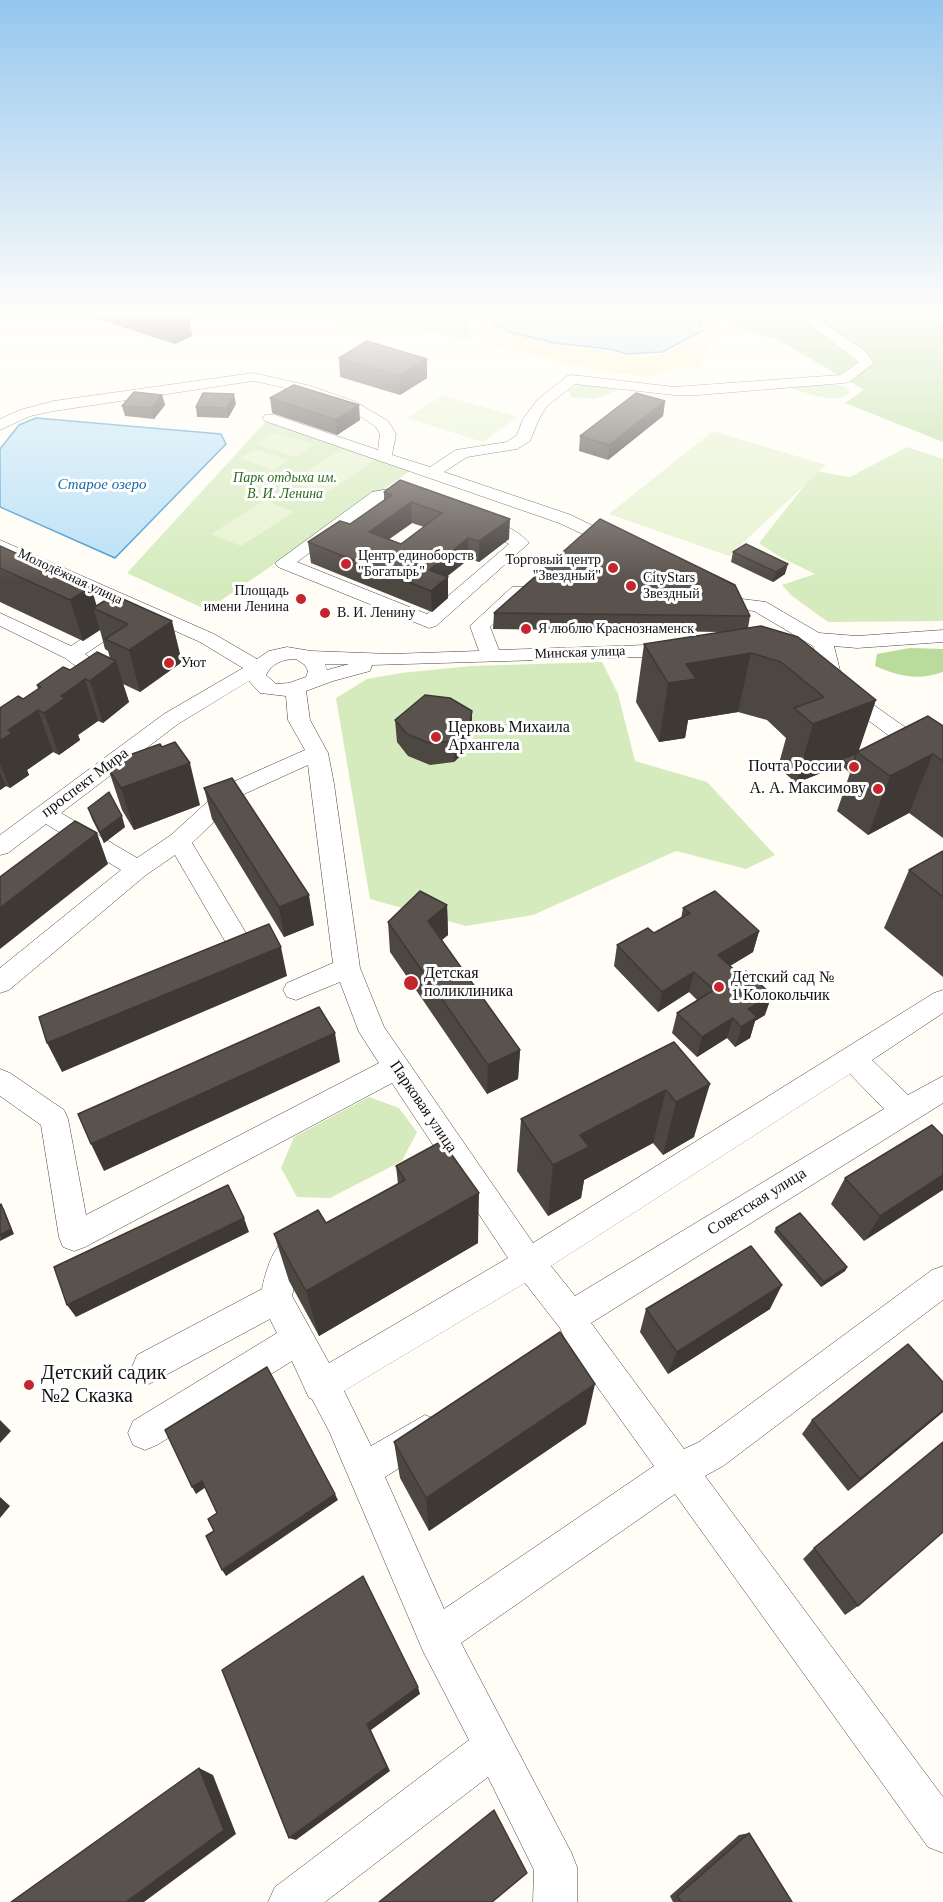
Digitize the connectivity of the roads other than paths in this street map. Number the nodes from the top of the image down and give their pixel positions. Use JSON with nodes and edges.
{"nodes":[{"id":1,"x":63,"y":405,"type":"edge"},
{"id":2,"x":349,"y":405,"type":"edge"},
{"id":3,"x":542,"y":405,"type":"edge"},
{"id":4,"x":270,"y":418,"type":"dead end"},
{"id":5,"x":0,"y":425,"type":"edge"},
{"id":6,"x":384,"y":457,"type":"junction"},
{"id":7,"x":428,"y":473,"type":"junction"},
{"id":8,"x":395,"y":493,"type":"junction"},
{"id":9,"x":416,"y":501,"type":"edge"},
{"id":10,"x":459,"y":517,"type":"edge"},
{"id":11,"x":0,"y":544,"type":"edge"},
{"id":12,"x":638,"y":554,"type":"edge"},
{"id":13,"x":533,"y":579,"type":"edge"},
{"id":14,"x":715,"y":593,"type":"edge"},
{"id":15,"x":734,"y":604,"type":"junction"},
{"id":16,"x":139,"y":609,"type":"junction"},
{"id":17,"x":0,"y":619,"type":"edge"},
{"id":18,"x":748,"y":621,"type":"edge"},
{"id":19,"x":943,"y":636,"type":"edge"},
{"id":20,"x":207,"y":638,"type":"junction"},
{"id":21,"x":773,"y":638,"type":"edge"},
{"id":22,"x":820,"y":644,"type":"junction"},
{"id":23,"x":698,"y":650,"type":"edge"},
{"id":24,"x":72,"y":654,"type":"junction"},
{"id":25,"x":282,"y":654,"type":"junction"},
{"id":26,"x":491,"y":656,"type":"junction"},
{"id":27,"x":308,"y":657,"type":"junction"},
{"id":28,"x":391,"y":660,"type":"junction"},
{"id":29,"x":257,"y":668,"type":"junction"},
{"id":30,"x":304,"y":685,"type":"junction"},
{"id":31,"x":834,"y":686,"type":"junction"},
{"id":32,"x":84,"y":689,"type":"edge"},
{"id":33,"x":267,"y":689,"type":"junction"},
{"id":34,"x":171,"y":719,"type":"junction"},
{"id":35,"x":317,"y":753,"type":"junction"},
{"id":36,"x":943,"y":765,"type":"edge"},
{"id":37,"x":44,"y":813,"type":"junction"},
{"id":38,"x":179,"y":841,"type":"junction"},
{"id":39,"x":0,"y":847,"type":"edge"},
{"id":40,"x":138,"y":869,"type":"junction"},
{"id":41,"x":242,"y":948,"type":"edge"},
{"id":42,"x":347,"y":968,"type":"junction"},
{"id":43,"x":0,"y":982,"type":"edge"},
{"id":44,"x":296,"y":990,"type":"dead end"},
{"id":45,"x":943,"y":1000,"type":"edge"},
{"id":46,"x":852,"y":1058,"type":"junction"},
{"id":47,"x":396,"y":1068,"type":"junction"},
{"id":48,"x":0,"y":1081,"type":"edge"},
{"id":49,"x":943,"y":1088,"type":"edge"},
{"id":50,"x":906,"y":1111,"type":"junction"},
{"id":51,"x":331,"y":1224,"type":"edge"},
{"id":52,"x":529,"y":1263,"type":"junction"},
{"id":53,"x":943,"y":1281,"type":"edge"},
{"id":54,"x":276,"y":1298,"type":"junction"},
{"id":55,"x":576,"y":1326,"type":"junction"},
{"id":56,"x":298,"y":1339,"type":"junction"},
{"id":57,"x":550,"y":1353,"type":"edge"},
{"id":58,"x":149,"y":1367,"type":"dead end"},
{"id":59,"x":321,"y":1386,"type":"junction"},
{"id":60,"x":453,"y":1414,"type":"edge"},
{"id":61,"x":145,"y":1433,"type":"dead end"},
{"id":62,"x":364,"y":1470,"type":"junction"},
{"id":63,"x":680,"y":1470,"type":"junction"},
{"id":64,"x":437,"y":1637,"type":"junction"},
{"id":65,"x":495,"y":1746,"type":"junction"},
{"id":66,"x":943,"y":1832,"type":"edge"},
{"id":67,"x":290,"y":1902,"type":"edge"},
{"id":68,"x":555,"y":1902,"type":"edge"}],
"edges":[{"from":1,"to":5,"type":"street"},
{"from":2,"to":6,"type":"street"},
{"from":3,"to":7,"type":"street"},
{"from":4,"to":6,"type":"street"},
{"from":6,"to":7,"type":"street"},
{"from":7,"to":8,"type":"street"},
{"from":7,"to":12,"type":"street"},
{"from":8,"to":9,"type":"street"},
{"from":8,"to":10,"type":"street"},
{"from":11,"to":16,"type":"street","name":"Молодёжная улица"},
{"from":13,"to":26,"type":"street"},
{"from":14,"to":15,"type":"street"},
{"from":15,"to":18,"type":"street"},
{"from":15,"to":22,"type":"street"},
{"from":16,"to":20,"type":"street","name":"Молодёжная улица"},
{"from":16,"to":24,"type":"street"},
{"from":17,"to":24,"type":"street"},
{"from":19,"to":22,"type":"street"},
{"from":20,"to":25,"type":"street","name":"Молодёжная улица"},
{"from":20,"to":29,"type":"street","name":"Молодёжная улица"},
{"from":21,"to":22,"type":"street"},
{"from":22,"to":31,"type":"street"},
{"from":22,"to":31,"type":"street"},
{"from":23,"to":26,"type":"street","name":"Минская улица"},
{"from":24,"to":32,"type":"street"},
{"from":25,"to":27,"type":"street"},
{"from":25,"to":29,"type":"street"},
{"from":26,"to":28,"type":"street","name":"Минская улица"},
{"from":27,"to":28,"type":"street","name":"Минская улица"},
{"from":27,"to":30,"type":"street"},
{"from":28,"to":30,"type":"street","name":"Минская улица"},
{"from":29,"to":33,"type":"street"},
{"from":29,"to":34,"type":"street","name":"проспект Мира"},
{"from":30,"to":33,"type":"street"},
{"from":30,"to":35,"type":"street","name":"Парковая улица"},
{"from":31,"to":36,"type":"street"},
{"from":33,"to":34,"type":"street","name":"проспект Мира"},
{"from":34,"to":37,"type":"street","name":"проспект Мира"},
{"from":35,"to":38,"type":"street"},
{"from":35,"to":42,"type":"street","name":"Парковая улица"},
{"from":37,"to":39,"type":"street","name":"проспект Мира"},
{"from":37,"to":40,"type":"street"},
{"from":38,"to":40,"type":"street"},
{"from":38,"to":41,"type":"street"},
{"from":40,"to":43,"type":"street"},
{"from":42,"to":44,"type":"street"},
{"from":42,"to":47,"type":"street","name":"Парковая улица"},
{"from":45,"to":46,"type":"street"},
{"from":46,"to":50,"type":"street"},
{"from":46,"to":52,"type":"street"},
{"from":47,"to":48,"type":"street"},
{"from":47,"to":52,"type":"street","name":"Парковая улица"},
{"from":49,"to":50,"type":"street","name":"Советская улица"},
{"from":50,"to":55,"type":"street","name":"Советская улица"},
{"from":51,"to":54,"type":"street"},
{"from":52,"to":55,"type":"street","name":"Парковая улица"},
{"from":52,"to":59,"type":"street"},
{"from":53,"to":63,"type":"street"},
{"from":54,"to":56,"type":"street"},
{"from":54,"to":58,"type":"street"},
{"from":55,"to":57,"type":"street","name":"Советская улица"},
{"from":55,"to":63,"type":"street","name":"Парковая улица"},
{"from":56,"to":59,"type":"street"},
{"from":56,"to":61,"type":"street"},
{"from":59,"to":62,"type":"street"},
{"from":60,"to":62,"type":"street"},
{"from":62,"to":64,"type":"street"},
{"from":63,"to":64,"type":"street"},
{"from":63,"to":66,"type":"street","name":"Парковая улица"},
{"from":64,"to":65,"type":"street"},
{"from":65,"to":67,"type":"street"},
{"from":65,"to":68,"type":"street"}]}
